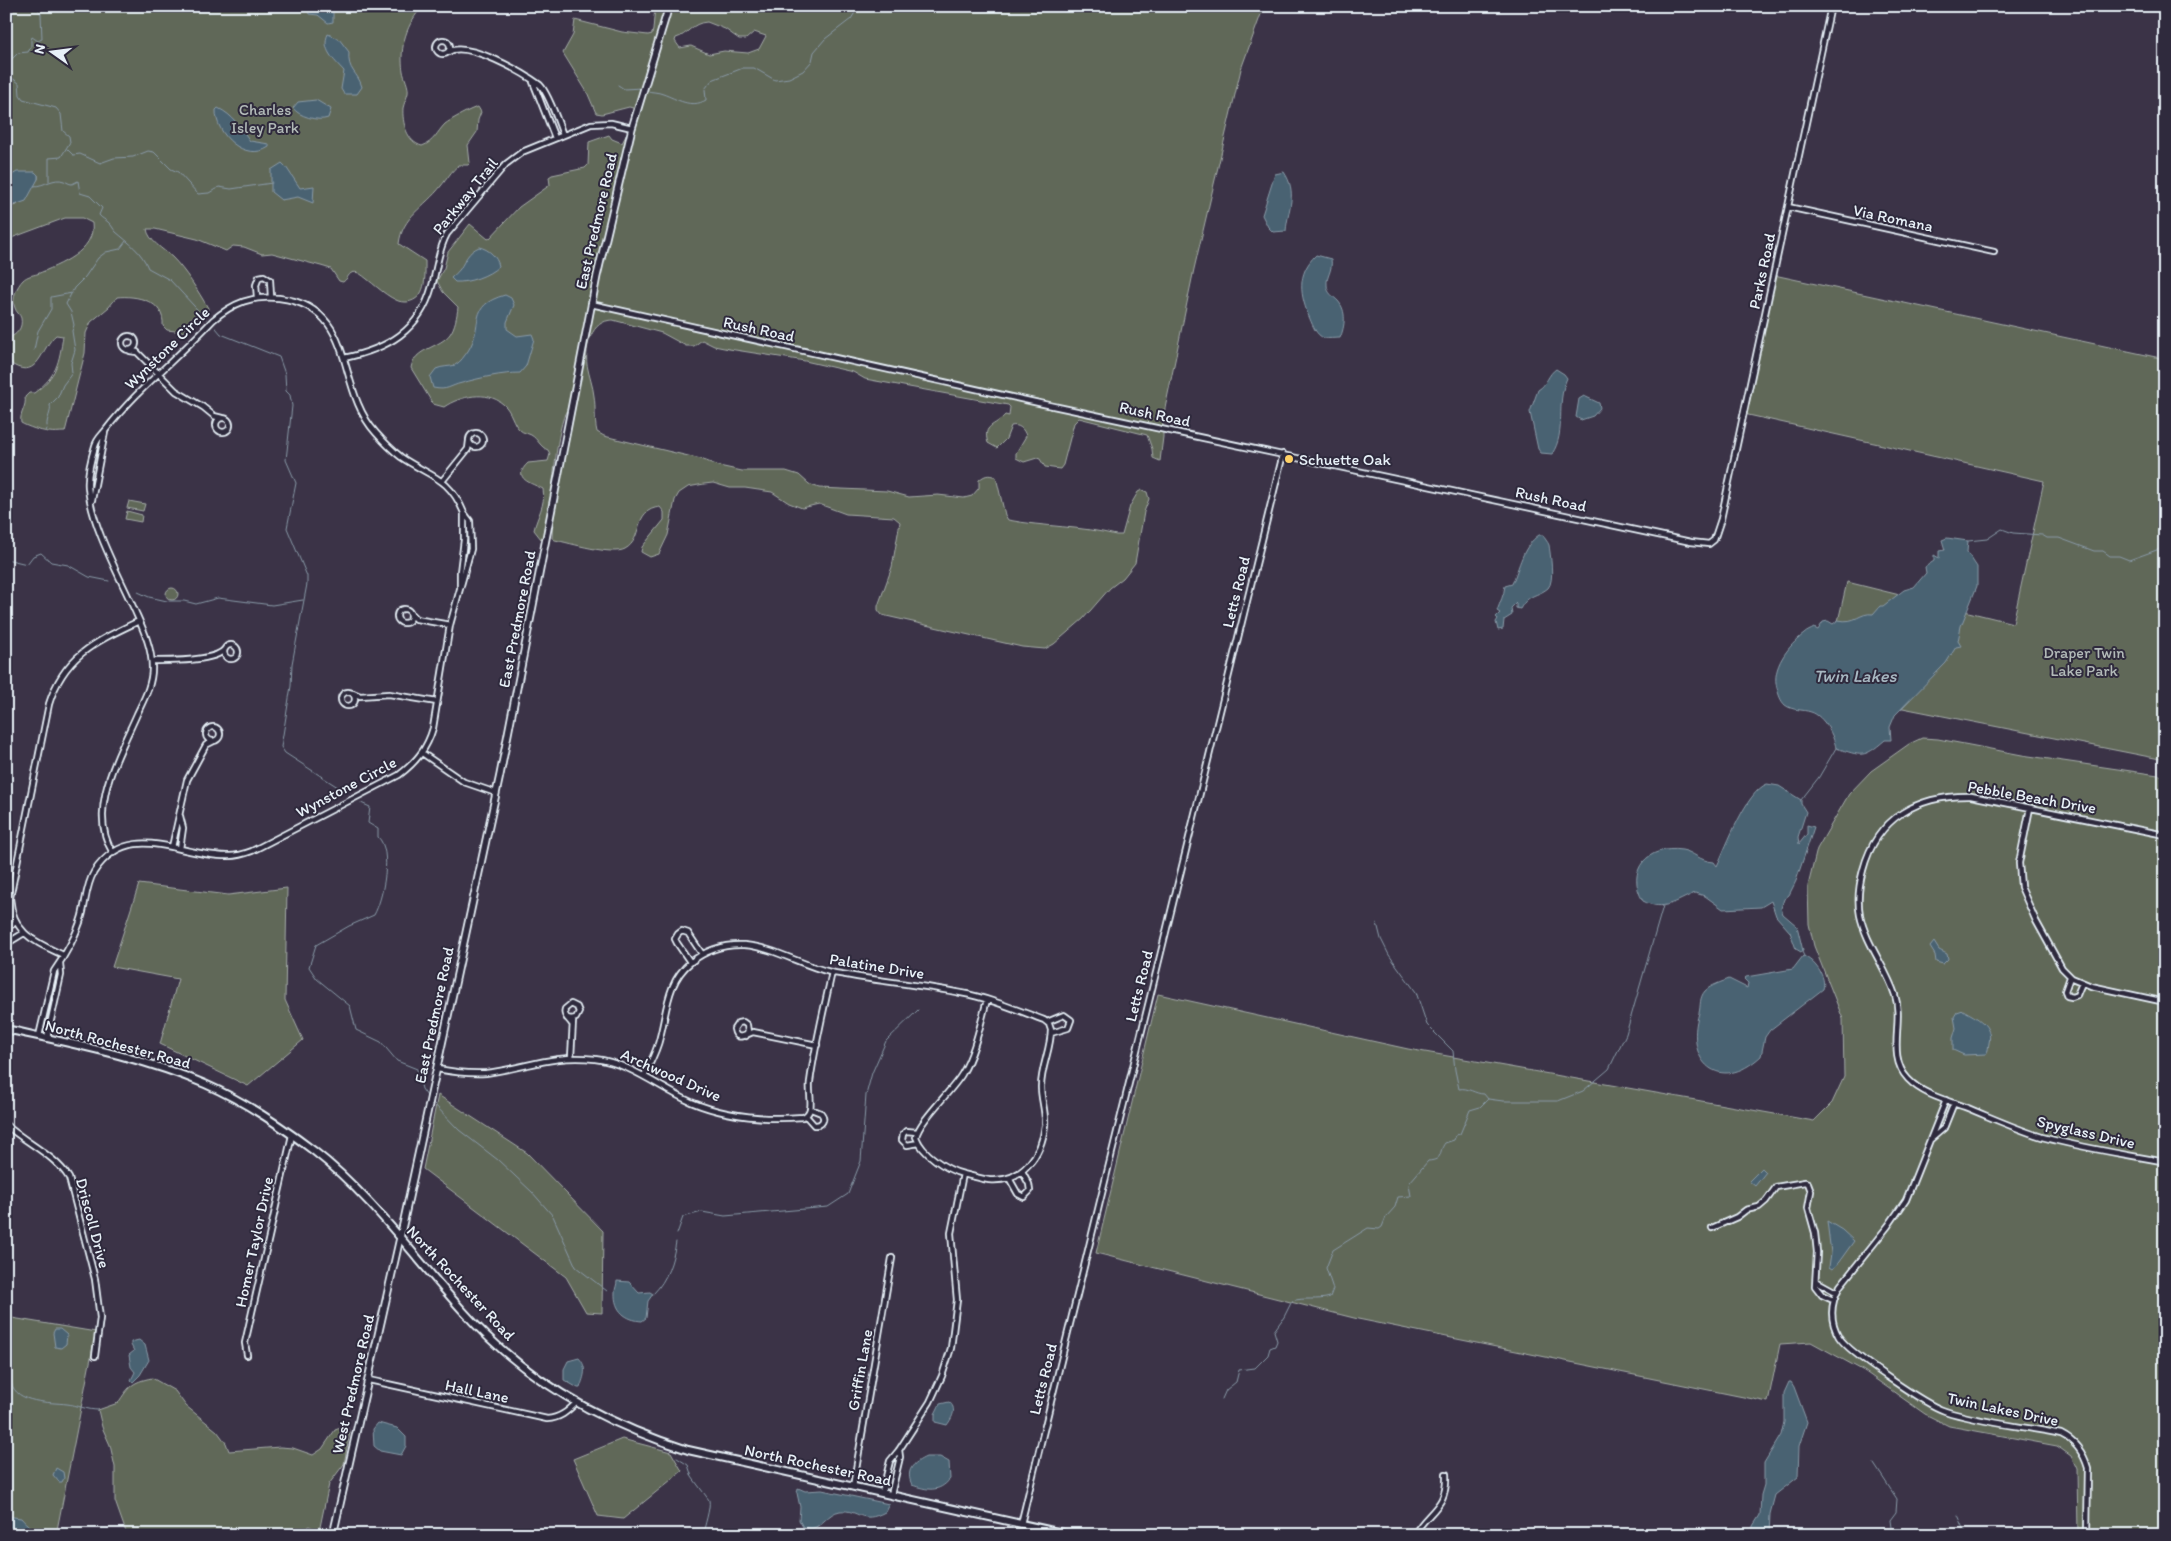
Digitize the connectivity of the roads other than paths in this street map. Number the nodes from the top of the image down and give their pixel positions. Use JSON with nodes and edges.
{"nodes":[{"id":1,"x":669,"y":6,"type":"edge"},
{"id":2,"x":1830,"y":6,"type":"edge"},
{"id":3,"x":449,"y":43,"type":"junction"},
{"id":4,"x":455,"y":49,"type":"junction"},
{"id":5,"x":448,"y":52,"type":"junction"},
{"id":6,"x":533,"y":82,"type":"junction"},
{"id":7,"x":552,"y":108,"type":"junction"},
{"id":8,"x":544,"y":112,"type":"junction"},
{"id":9,"x":632,"y":128,"type":"junction"},
{"id":10,"x":563,"y":135,"type":"junction"},
{"id":11,"x":554,"y":138,"type":"junction"},
{"id":12,"x":1788,"y":207,"type":"junction"},
{"id":13,"x":1994,"y":252,"type":"dead end"},
{"id":14,"x":257,"y":297,"type":"junction"},
{"id":15,"x":270,"y":297,"type":"junction"},
{"id":16,"x":591,"y":304,"type":"junction"},
{"id":17,"x":136,"y":344,"type":"junction"},
{"id":18,"x":130,"y":350,"type":"junction"},
{"id":19,"x":138,"y":352,"type":"junction"},
{"id":20,"x":344,"y":358,"type":"junction"},
{"id":21,"x":159,"y":374,"type":"junction"},
{"id":22,"x":214,"y":416,"type":"junction"},
{"id":23,"x":222,"y":418,"type":"junction"},
{"id":24,"x":216,"y":424,"type":"junction"},
{"id":25,"x":105,"y":431,"type":"junction"},
{"id":26,"x":469,"y":441,"type":"junction"},
{"id":27,"x":476,"y":447,"type":"junction"},
{"id":28,"x":468,"y":449,"type":"junction"},
{"id":29,"x":1283,"y":454,"type":"junction"},
{"id":30,"x":443,"y":480,"type":"junction"},
{"id":31,"x":92,"y":502,"type":"junction"},
{"id":32,"x":464,"y":513,"type":"junction"},
{"id":33,"x":1714,"y":540,"type":"joint"},
{"id":34,"x":460,"y":586,"type":"junction"},
{"id":35,"x":410,"y":613,"type":"junction"},
{"id":36,"x":416,"y":619,"type":"junction"},
{"id":37,"x":139,"y":621,"type":"junction"},
{"id":38,"x":409,"y":622,"type":"junction"},
{"id":39,"x":450,"y":626,"type":"junction"},
{"id":40,"x":225,"y":649,"type":"junction"},
{"id":41,"x":219,"y":654,"type":"junction"},
{"id":42,"x":226,"y":658,"type":"junction"},
{"id":43,"x":152,"y":661,"type":"junction"},
{"id":44,"x":353,"y":693,"type":"junction"},
{"id":45,"x":360,"y":696,"type":"junction"},
{"id":46,"x":355,"y":702,"type":"junction"},
{"id":47,"x":437,"y":702,"type":"junction"},
{"id":48,"x":206,"y":737,"type":"junction"},
{"id":49,"x":214,"y":741,"type":"junction"},
{"id":50,"x":206,"y":744,"type":"junction"},
{"id":51,"x":422,"y":753,"type":"junction"},
{"id":52,"x":496,"y":793,"type":"junction"},
{"id":53,"x":2030,"y":808,"type":"junction"},
{"id":54,"x":180,"y":816,"type":"junction"},
{"id":55,"x":2165,"y":835,"type":"edge"},
{"id":56,"x":172,"y":847,"type":"junction"},
{"id":57,"x":180,"y":849,"type":"junction"},
{"id":58,"x":114,"y":853,"type":"junction"},
{"id":59,"x":16,"y":922,"type":"junction"},
{"id":60,"x":6,"y":928,"type":"edge"},
{"id":61,"x":24,"y":933,"type":"junction"},
{"id":62,"x":6,"y":944,"type":"edge"},
{"id":63,"x":702,"y":954,"type":"junction"},
{"id":64,"x":63,"y":955,"type":"junction"},
{"id":65,"x":690,"y":962,"type":"junction"},
{"id":66,"x":60,"y":963,"type":"junction"},
{"id":67,"x":832,"y":972,"type":"junction"},
{"id":68,"x":2070,"y":977,"type":"junction"},
{"id":69,"x":2082,"y":983,"type":"junction"},
{"id":70,"x":987,"y":1000,"type":"junction"},
{"id":71,"x":2165,"y":1002,"type":"edge"},
{"id":72,"x":567,"y":1018,"type":"junction"},
{"id":73,"x":576,"y":1018,"type":"junction"},
{"id":74,"x":1047,"y":1022,"type":"junction"},
{"id":75,"x":572,"y":1024,"type":"junction"},
{"id":76,"x":748,"y":1027,"type":"junction"},
{"id":77,"x":6,"y":1029,"type":"edge"},
{"id":78,"x":753,"y":1032,"type":"junction"},
{"id":79,"x":1051,"y":1034,"type":"junction"},
{"id":80,"x":39,"y":1036,"type":"junction"},
{"id":81,"x":746,"y":1036,"type":"junction"},
{"id":82,"x":47,"y":1038,"type":"junction"},
{"id":83,"x":817,"y":1045,"type":"junction"},
{"id":84,"x":571,"y":1057,"type":"junction"},
{"id":85,"x":437,"y":1069,"type":"junction"},
{"id":86,"x":644,"y":1076,"type":"junction"},
{"id":87,"x":1946,"y":1100,"type":"junction"},
{"id":88,"x":1954,"y":1103,"type":"junction"},
{"id":89,"x":811,"y":1109,"type":"junction"},
{"id":90,"x":806,"y":1116,"type":"junction"},
{"id":91,"x":6,"y":1125,"type":"edge"},
{"id":92,"x":917,"y":1132,"type":"junction"},
{"id":93,"x":292,"y":1135,"type":"junction"},
{"id":94,"x":1930,"y":1140,"type":"junction"},
{"id":95,"x":919,"y":1143,"type":"junction"},
{"id":96,"x":2165,"y":1162,"type":"edge"},
{"id":97,"x":1022,"y":1171,"type":"junction"},
{"id":98,"x":963,"y":1174,"type":"junction"},
{"id":99,"x":1009,"y":1178,"type":"junction"},
{"id":100,"x":1712,"y":1228,"type":"dead end"},
{"id":101,"x":400,"y":1239,"type":"junction"},
{"id":102,"x":892,"y":1258,"type":"dead end"},
{"id":103,"x":1816,"y":1281,"type":"junction"},
{"id":104,"x":1836,"y":1292,"type":"junction"},
{"id":105,"x":1833,"y":1300,"type":"junction"},
{"id":106,"x":247,"y":1355,"type":"dead end"},
{"id":107,"x":95,"y":1356,"type":"dead end"},
{"id":108,"x":369,"y":1380,"type":"junction"},
{"id":109,"x":576,"y":1403,"type":"junction"},
{"id":110,"x":899,"y":1450,"type":"junction"},
{"id":111,"x":1446,"y":1474,"type":"dead end"},
{"id":112,"x":853,"y":1487,"type":"junction"},
{"id":113,"x":882,"y":1493,"type":"junction"},
{"id":114,"x":891,"y":1495,"type":"junction"},
{"id":115,"x":1021,"y":1524,"type":"junction"},
{"id":116,"x":333,"y":1535,"type":"edge"},
{"id":117,"x":1071,"y":1535,"type":"edge"},
{"id":118,"x":1414,"y":1535,"type":"edge"},
{"id":119,"x":2088,"y":1535,"type":"edge"}],
"edges":[{"from":1,"to":9,"type":"street","name":"East Predmore Road"},
{"from":2,"to":12,"type":"street","name":"Parks Road"},
{"from":3,"to":4,"type":"street"},
{"from":3,"to":5,"type":"street"},
{"from":3,"to":5,"type":"street"},
{"from":4,"to":5,"type":"street"},
{"from":4,"to":6,"type":"street"},
{"from":6,"to":7,"type":"street"},
{"from":6,"to":8,"type":"street"},
{"from":7,"to":8,"type":"street"},
{"from":7,"to":10,"type":"street"},
{"from":8,"to":11,"type":"street"},
{"from":9,"to":10,"type":"street","name":"Parkway Trail"},
{"from":9,"to":16,"type":"street","name":"East Predmore Road"},
{"from":10,"to":11,"type":"street","name":"Parkway Trail"},
{"from":11,"to":20,"type":"street","name":"Parkway Trail"},
{"from":12,"to":13,"type":"street","name":"Via Romana"},
{"from":12,"to":33,"type":"street","name":"Parks Road"},
{"from":14,"to":15,"type":"street","name":"Wynstone Circle"},
{"from":14,"to":15,"type":"street"},
{"from":14,"to":21,"type":"street","name":"Wynstone Circle"},
{"from":15,"to":20,"type":"street","name":"Wynstone Circle"},
{"from":16,"to":29,"type":"street","name":"Rush Road"},
{"from":16,"to":52,"type":"street","name":"East Predmore Road"},
{"from":17,"to":18,"type":"street"},
{"from":17,"to":18,"type":"street"},
{"from":17,"to":19,"type":"street"},
{"from":18,"to":19,"type":"street"},
{"from":19,"to":21,"type":"street"},
{"from":20,"to":30,"type":"street","name":"Wynstone Circle"},
{"from":21,"to":22,"type":"street"},
{"from":21,"to":25,"type":"street","name":"Wynstone Circle"},
{"from":22,"to":23,"type":"street"},
{"from":22,"to":24,"type":"street"},
{"from":23,"to":24,"type":"street"},
{"from":23,"to":24,"type":"street"},
{"from":25,"to":31,"type":"street","name":"Wynstone Circle"},
{"from":25,"to":31,"type":"street","name":"Wynstone Circle"},
{"from":26,"to":27,"type":"street"},
{"from":26,"to":27,"type":"street"},
{"from":26,"to":28,"type":"street"},
{"from":27,"to":28,"type":"street"},
{"from":28,"to":30,"type":"street"},
{"from":29,"to":33,"type":"street","name":"Rush Road"},
{"from":29,"to":115,"type":"street","name":"Letts Road"},
{"from":30,"to":32,"type":"street","name":"Wynstone Circle"},
{"from":31,"to":37,"type":"street","name":"Wynstone Circle"},
{"from":32,"to":34,"type":"street","name":"Wynstone Circle"},
{"from":32,"to":34,"type":"street","name":"Wynstone Circle"},
{"from":34,"to":39,"type":"street","name":"Wynstone Circle"},
{"from":35,"to":36,"type":"street"},
{"from":35,"to":38,"type":"street"},
{"from":35,"to":38,"type":"street"},
{"from":36,"to":38,"type":"street"},
{"from":36,"to":39,"type":"street"},
{"from":37,"to":43,"type":"street","name":"Wynstone Circle"},
{"from":37,"to":59,"type":"street"},
{"from":39,"to":47,"type":"street","name":"Wynstone Circle"},
{"from":40,"to":41,"type":"street"},
{"from":40,"to":42,"type":"street"},
{"from":40,"to":42,"type":"street"},
{"from":41,"to":42,"type":"street"},
{"from":41,"to":43,"type":"street"},
{"from":43,"to":58,"type":"street","name":"Wynstone Circle"},
{"from":44,"to":45,"type":"street"},
{"from":44,"to":46,"type":"street"},
{"from":44,"to":46,"type":"street"},
{"from":45,"to":46,"type":"street"},
{"from":45,"to":47,"type":"street"},
{"from":47,"to":51,"type":"street","name":"Wynstone Circle"},
{"from":48,"to":49,"type":"street"},
{"from":48,"to":49,"type":"street"},
{"from":48,"to":50,"type":"street"},
{"from":49,"to":50,"type":"street"},
{"from":50,"to":54,"type":"street"},
{"from":51,"to":52,"type":"street"},
{"from":51,"to":57,"type":"street","name":"Wynstone Circle"},
{"from":52,"to":85,"type":"street","name":"East Predmore Road"},
{"from":53,"to":55,"type":"street","name":"Pebble Beach Drive"},
{"from":53,"to":68,"type":"street"},
{"from":53,"to":87,"type":"street","name":"Pebble Beach Drive"},
{"from":54,"to":56,"type":"street"},
{"from":54,"to":57,"type":"street"},
{"from":56,"to":57,"type":"street","name":"Wynstone Circle"},
{"from":56,"to":58,"type":"street","name":"Wynstone Circle"},
{"from":58,"to":64,"type":"street","name":"Wynstone Circle"},
{"from":59,"to":60,"type":"street"},
{"from":59,"to":61,"type":"street"},
{"from":61,"to":62,"type":"street"},
{"from":61,"to":64,"type":"street"},
{"from":63,"to":65,"type":"street","name":"Palatine Drive"},
{"from":63,"to":65,"type":"street"},
{"from":63,"to":67,"type":"street","name":"Palatine Drive"},
{"from":64,"to":66,"type":"street","name":"Wynstone Circle"},
{"from":65,"to":86,"type":"street","name":"Palatine Drive"},
{"from":66,"to":80,"type":"street","name":"Wynstone Circle"},
{"from":66,"to":82,"type":"street","name":"Wynstone Circle"},
{"from":67,"to":70,"type":"street","name":"Palatine Drive"},
{"from":67,"to":83,"type":"street","name":"Archwood Drive"},
{"from":68,"to":69,"type":"street"},
{"from":68,"to":69,"type":"street"},
{"from":69,"to":71,"type":"street"},
{"from":70,"to":74,"type":"street","name":"Palatine Drive"},
{"from":70,"to":92,"type":"street"},
{"from":72,"to":73,"type":"street"},
{"from":72,"to":73,"type":"street"},
{"from":72,"to":75,"type":"street"},
{"from":73,"to":75,"type":"street"},
{"from":74,"to":79,"type":"street"},
{"from":74,"to":79,"type":"street","name":"Palatine Drive"},
{"from":75,"to":84,"type":"street"},
{"from":76,"to":78,"type":"street"},
{"from":76,"to":81,"type":"street"},
{"from":76,"to":81,"type":"street"},
{"from":77,"to":80,"type":"main road","name":"North Rochester Road"},
{"from":78,"to":81,"type":"street"},
{"from":78,"to":83,"type":"street"},
{"from":79,"to":97,"type":"street"},
{"from":80,"to":82,"type":"main road","name":"North Rochester Road"},
{"from":82,"to":93,"type":"main road","name":"North Rochester Road"},
{"from":83,"to":89,"type":"street","name":"Archwood Drive"},
{"from":84,"to":85,"type":"street","name":"Archwood Drive"},
{"from":84,"to":86,"type":"street","name":"Archwood Drive"},
{"from":85,"to":101,"type":"street","name":"East Predmore Road"},
{"from":86,"to":90,"type":"street","name":"Archwood Drive"},
{"from":87,"to":88,"type":"street","name":"Spyglass Drive"},
{"from":87,"to":94,"type":"street","name":"Twin Lakes Drive"},
{"from":88,"to":94,"type":"street","name":"Twin Lakes Drive"},
{"from":88,"to":96,"type":"street","name":"Spyglass Drive"},
{"from":89,"to":90,"type":"street"},
{"from":89,"to":90,"type":"street","name":"Archwood Drive"},
{"from":91,"to":107,"type":"street","name":"Driscoll Drive"},
{"from":92,"to":95,"type":"street"},
{"from":92,"to":95,"type":"street"},
{"from":93,"to":101,"type":"main road","name":"North Rochester Road"},
{"from":93,"to":106,"type":"street","name":"Homer Taylor Drive"},
{"from":94,"to":104,"type":"street","name":"Twin Lakes Drive"},
{"from":95,"to":98,"type":"street"},
{"from":97,"to":99,"type":"street"},
{"from":97,"to":99,"type":"street"},
{"from":98,"to":99,"type":"street"},
{"from":98,"to":110,"type":"street"},
{"from":100,"to":103,"type":"street"},
{"from":101,"to":108,"type":"street","name":"West Predmore Road"},
{"from":101,"to":109,"type":"main road","name":"North Rochester Road"},
{"from":102,"to":112,"type":"street","name":"Griffin Lane"},
{"from":103,"to":104,"type":"street"},
{"from":103,"to":105,"type":"street"},
{"from":104,"to":105,"type":"street","name":"Twin Lakes Drive"},
{"from":105,"to":119,"type":"street","name":"Twin Lakes Drive"},
{"from":108,"to":109,"type":"street","name":"Hall Lane"},
{"from":108,"to":116,"type":"street","name":"West Predmore Road"},
{"from":109,"to":112,"type":"main road","name":"North Rochester Road"},
{"from":110,"to":113,"type":"street"},
{"from":110,"to":114,"type":"street"},
{"from":111,"to":118,"type":"street"},
{"from":112,"to":113,"type":"main road","name":"North Rochester Road"},
{"from":113,"to":114,"type":"main road","name":"North Rochester Road"},
{"from":114,"to":115,"type":"main road","name":"North Rochester Road"},
{"from":115,"to":117,"type":"main road","name":"North Rochester Road"}]}
